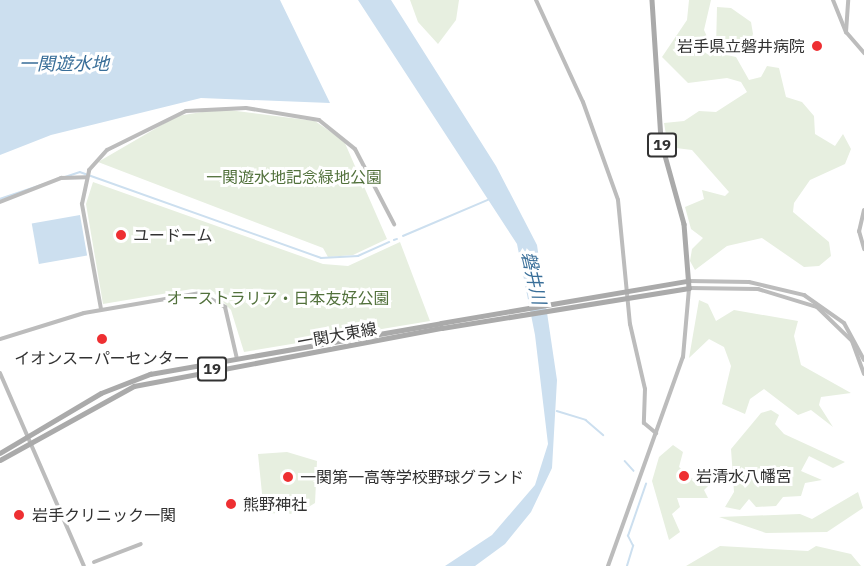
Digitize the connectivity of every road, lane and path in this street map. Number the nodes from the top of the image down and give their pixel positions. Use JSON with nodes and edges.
{"nodes":[{"id":1,"x":537,"y":0,"type":"edge"},
{"id":2,"x":652,"y":0,"type":"edge"},
{"id":3,"x":833,"y":0,"type":"edge"},
{"id":4,"x":848,"y":0,"type":"edge"},
{"id":5,"x":846,"y":32,"type":"junction"},
{"id":6,"x":864,"y":53,"type":"edge"},
{"id":7,"x":86,"y":177,"type":"junction"},
{"id":8,"x":0,"y":202,"type":"edge"},
{"id":9,"x":864,"y":210,"type":"edge"},
{"id":10,"x":394,"y":224,"type":"dead end"},
{"id":11,"x":864,"y":249,"type":"edge"},
{"id":12,"x":688,"y":281,"type":"junction"},
{"id":13,"x":689,"y":288,"type":"junction"},
{"id":14,"x":101,"y":309,"type":"junction"},
{"id":15,"x":441,"y":326,"type":"junction"},
{"id":16,"x":0,"y":339,"type":"edge"},
{"id":17,"x":237,"y":359,"type":"junction"},
{"id":18,"x":864,"y":360,"type":"edge"},
{"id":19,"x":0,"y":373,"type":"edge"},
{"id":20,"x":864,"y":374,"type":"edge"},
{"id":21,"x":656,"y":433,"type":"junction"},
{"id":22,"x":30,"y":435,"type":"junction"},
{"id":23,"x":32,"y":441,"type":"junction"},
{"id":24,"x":0,"y":453,"type":"edge"},
{"id":25,"x":0,"y":460,"type":"edge"},
{"id":26,"x":141,"y":544,"type":"dead end"},
{"id":27,"x":94,"y":562,"type":"dead end"},
{"id":28,"x":84,"y":566,"type":"edge"},
{"id":29,"x":608,"y":566,"type":"edge"}],
"edges":[{"from":1,"to":21,"type":"street"},
{"from":2,"to":12,"type":"main road","number":"19"},
{"from":3,"to":5,"type":"street"},
{"from":4,"to":5,"type":"street"},
{"from":5,"to":6,"type":"street"},
{"from":7,"to":8,"type":"street"},
{"from":7,"to":10,"type":"street"},
{"from":7,"to":14,"type":"street"},
{"from":9,"to":11,"type":"street"},
{"from":12,"to":13,"type":"main road","number":"19"},
{"from":12,"to":15,"type":"main road","name":"一関大東線","number":"19","bridge":true},
{"from":12,"to":18,"type":"street"},
{"from":13,"to":15,"type":"main road","name":"一関大東線","number":"19","bridge":true},
{"from":13,"to":20,"type":"street"},
{"from":13,"to":21,"type":"street"},
{"from":14,"to":16,"type":"street"},
{"from":14,"to":17,"type":"street"},
{"from":15,"to":17,"type":"main road","name":"一関大東線","number":"19"},
{"from":15,"to":23,"type":"main road","name":"一関大東線","number":"19"},
{"from":17,"to":22,"type":"main road","name":"一関大東線","number":"19"},
{"from":19,"to":22,"type":"street"},
{"from":21,"to":29,"type":"street"},
{"from":22,"to":23,"type":"street"},
{"from":22,"to":24,"type":"main road","name":"一関大東線","number":"19"},
{"from":23,"to":25,"type":"main road","name":"一関大東線","number":"19"},
{"from":23,"to":28,"type":"street"},
{"from":26,"to":27,"type":"street"}]}
